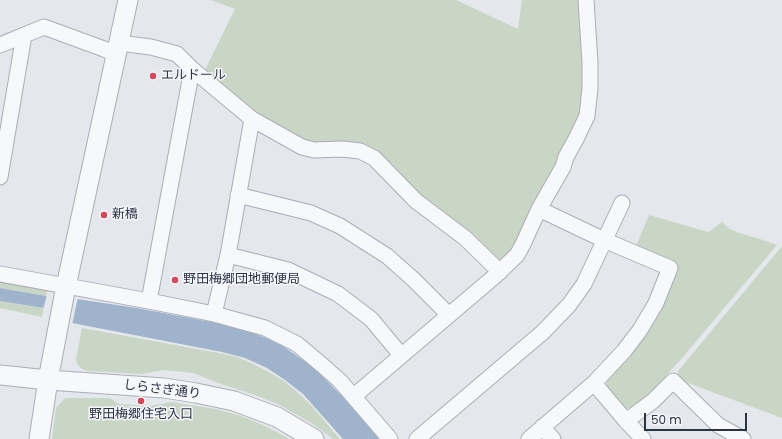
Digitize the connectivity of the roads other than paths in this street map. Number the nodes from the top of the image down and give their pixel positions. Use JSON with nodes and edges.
{"nodes":[{"id":1,"x":128,"y":0,"type":"edge"},
{"id":2,"x":586,"y":0,"type":"edge"},
{"id":3,"x":24,"y":35,"type":"junction"},
{"id":4,"x":0,"y":45,"type":"edge"},
{"id":5,"x":118,"y":49,"type":"junction"},
{"id":6,"x":192,"y":69,"type":"junction"},
{"id":7,"x":252,"y":119,"type":"junction"},
{"id":8,"x":0,"y":177,"type":"edge"},
{"id":9,"x":238,"y":195,"type":"junction"},
{"id":10,"x":622,"y":203,"type":"dead end"},
{"id":11,"x":539,"y":209,"type":"junction"},
{"id":12,"x":604,"y":240,"type":"junction"},
{"id":13,"x":228,"y":255,"type":"junction"},
{"id":14,"x":500,"y":272,"type":"junction"},
{"id":15,"x":0,"y":274,"type":"edge"},
{"id":16,"x":66,"y":288,"type":"junction"},
{"id":17,"x":149,"y":301,"type":"junction"},
{"id":18,"x":214,"y":314,"type":"junction"},
{"id":19,"x":449,"y":315,"type":"junction"},
{"id":20,"x":401,"y":355,"type":"junction"},
{"id":21,"x":0,"y":375,"type":"edge"},
{"id":22,"x":48,"y":380,"type":"junction"},
{"id":23,"x":594,"y":383,"type":"junction"},
{"id":24,"x":354,"y":396,"type":"junction"},
{"id":25,"x":626,"y":422,"type":"junction"},
{"id":26,"x":542,"y":427,"type":"junction"},
{"id":27,"x":39,"y":439,"type":"edge"},
{"id":28,"x":314,"y":439,"type":"edge"},
{"id":29,"x":390,"y":439,"type":"edge"},
{"id":30,"x":417,"y":439,"type":"edge"},
{"id":31,"x":529,"y":439,"type":"edge"},
{"id":32,"x":553,"y":439,"type":"edge"},
{"id":33,"x":643,"y":439,"type":"edge"},
{"id":34,"x":743,"y":439,"type":"edge"}],
"edges":[{"from":1,"to":5,"type":"street"},
{"from":2,"to":11,"type":"street"},
{"from":3,"to":4,"type":"street"},
{"from":3,"to":5,"type":"street"},
{"from":3,"to":8,"type":"street"},
{"from":5,"to":6,"type":"street"},
{"from":5,"to":16,"type":"street"},
{"from":6,"to":7,"type":"street"},
{"from":6,"to":17,"type":"street"},
{"from":7,"to":9,"type":"street"},
{"from":7,"to":14,"type":"street"},
{"from":9,"to":13,"type":"street"},
{"from":9,"to":19,"type":"street"},
{"from":10,"to":12,"type":"street"},
{"from":11,"to":12,"type":"street"},
{"from":11,"to":14,"type":"street"},
{"from":12,"to":23,"type":"street"},
{"from":12,"to":30,"type":"street"},
{"from":13,"to":18,"type":"street"},
{"from":13,"to":20,"type":"street"},
{"from":14,"to":19,"type":"street"},
{"from":15,"to":16,"type":"street"},
{"from":16,"to":17,"type":"street"},
{"from":16,"to":22,"type":"street"},
{"from":17,"to":18,"type":"street"},
{"from":18,"to":24,"type":"street"},
{"from":19,"to":20,"type":"street"},
{"from":20,"to":24,"type":"street"},
{"from":21,"to":22,"type":"street","name":"しらさぎ通り"},
{"from":22,"to":27,"type":"street"},
{"from":22,"to":28,"type":"street","name":"しらさぎ通り"},
{"from":23,"to":25,"type":"street"},
{"from":23,"to":26,"type":"street"},
{"from":24,"to":29,"type":"street"},
{"from":25,"to":33,"type":"street"},
{"from":25,"to":34,"type":"street"},
{"from":26,"to":31,"type":"street"},
{"from":26,"to":32,"type":"street"}]}
